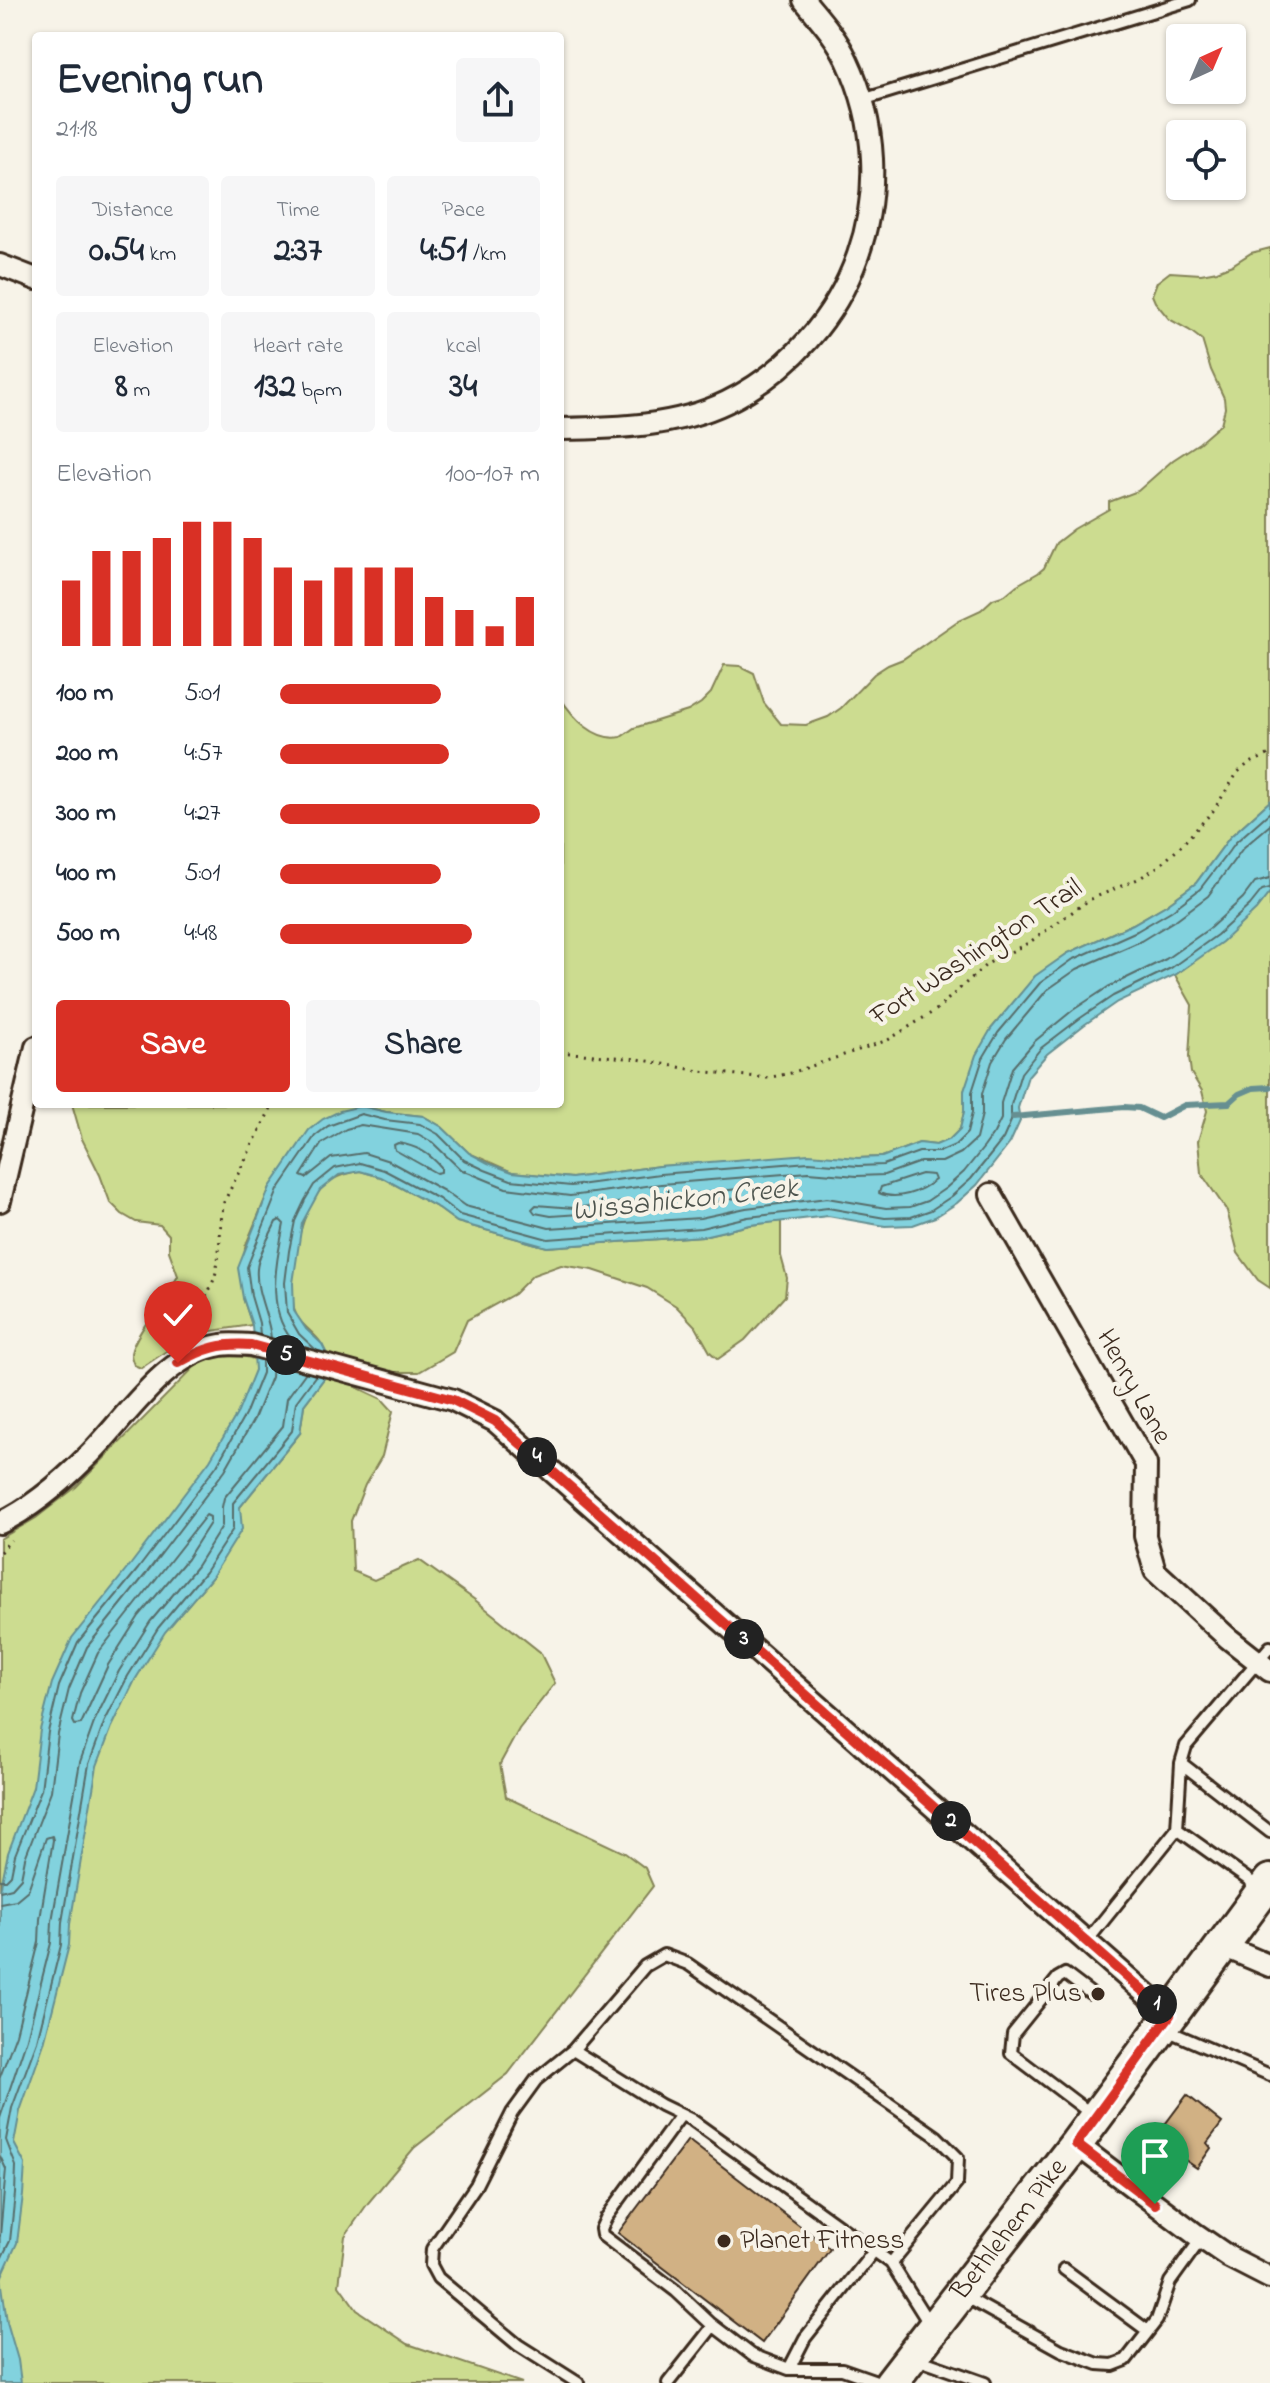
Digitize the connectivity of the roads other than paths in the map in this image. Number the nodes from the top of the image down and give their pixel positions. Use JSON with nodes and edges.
{"nodes":[{"id":1,"x":804,"y":0,"type":"edge"},
{"id":2,"x":1190,"y":0,"type":"edge"},
{"id":3,"x":862,"y":100,"type":"junction"},
{"id":4,"x":0,"y":265,"type":"edge"},
{"id":5,"x":32,"y":277,"type":"edge"},
{"id":6,"x":564,"y":429,"type":"edge"},
{"id":7,"x":32,"y":1064,"type":"edge"},
{"id":8,"x":991,"y":1194,"type":"dead end"},
{"id":9,"x":0,"y":1201,"type":"edge"},
{"id":10,"x":8,"y":1528,"type":"edge"},
{"id":11,"x":1266,"y":1660,"type":"edge"},
{"id":12,"x":1181,"y":1763,"type":"junction"},
{"id":13,"x":1177,"y":1829,"type":"junction"},
{"id":14,"x":1270,"y":1832,"type":"edge"},
{"id":15,"x":1266,"y":1886,"type":"edge"},
{"id":16,"x":1087,"y":1941,"type":"junction"},
{"id":17,"x":1223,"y":1946,"type":"junction"},
{"id":18,"x":1270,"y":1966,"type":"edge"},
{"id":19,"x":1090,"y":1993,"type":"dead end"},
{"id":20,"x":1165,"y":2021,"type":"junction"},
{"id":21,"x":573,"y":2050,"type":"junction"},
{"id":22,"x":1270,"y":2075,"type":"edge"},
{"id":23,"x":681,"y":2115,"type":"junction"},
{"id":24,"x":1096,"y":2117,"type":"junction"},
{"id":25,"x":1076,"y":2144,"type":"junction"},
{"id":26,"x":1201,"y":2239,"type":"junction"},
{"id":27,"x":874,"y":2251,"type":"junction"},
{"id":28,"x":891,"y":2263,"type":"junction"},
{"id":29,"x":1064,"y":2269,"type":"dead end"},
{"id":30,"x":1270,"y":2278,"type":"edge"},
{"id":31,"x":960,"y":2294,"type":"junction"},
{"id":32,"x":713,"y":2326,"type":"junction"},
{"id":33,"x":933,"y":2330,"type":"junction"},
{"id":34,"x":1148,"y":2331,"type":"junction"},
{"id":35,"x":912,"y":2357,"type":"junction"},
{"id":36,"x":789,"y":2369,"type":"junction"},
{"id":37,"x":578,"y":2383,"type":"edge"},
{"id":38,"x":668,"y":2383,"type":"edge"},
{"id":39,"x":882,"y":2383,"type":"edge"},
{"id":40,"x":891,"y":2383,"type":"edge"},
{"id":41,"x":985,"y":2383,"type":"edge"}],
"edges":[{"from":1,"to":3,"type":"street"},
{"from":2,"to":3,"type":"lane"},
{"from":3,"to":6,"type":"street"},
{"from":4,"to":5,"type":"street"},
{"from":7,"to":9,"type":"street"},
{"from":8,"to":11,"type":"street","name":"Henry Lane"},
{"from":10,"to":16,"type":"street"},
{"from":11,"to":12,"type":"lane"},
{"from":12,"to":13,"type":"lane"},
{"from":12,"to":14,"type":"lane"},
{"from":13,"to":15,"type":"lane"},
{"from":13,"to":16,"type":"lane"},
{"from":15,"to":17,"type":"main road","name":"Bethlehem Pike"},
{"from":16,"to":20,"type":"street"},
{"from":17,"to":18,"type":"street"},
{"from":17,"to":20,"type":"main road","name":"Bethlehem Pike"},
{"from":19,"to":24,"type":"lane"},
{"from":20,"to":22,"type":"lane"},
{"from":20,"to":24,"type":"main road","name":"Bethlehem Pike"},
{"from":21,"to":23,"type":"lane"},
{"from":21,"to":28,"type":"lane"},
{"from":21,"to":37,"type":"lane"},
{"from":23,"to":27,"type":"lane"},
{"from":23,"to":32,"type":"lane"},
{"from":24,"to":25,"type":"main road","name":"Bethlehem Pike"},
{"from":25,"to":26,"type":"street"},
{"from":25,"to":31,"type":"main road","name":"Bethlehem Pike"},
{"from":26,"to":30,"type":"street"},
{"from":26,"to":34,"type":"lane"},
{"from":27,"to":28,"type":"lane"},
{"from":27,"to":36,"type":"lane"},
{"from":28,"to":33,"type":"lane"},
{"from":29,"to":34,"type":"lane"},
{"from":31,"to":33,"type":"main road","name":"Bethlehem Pike"},
{"from":31,"to":34,"type":"lane"},
{"from":32,"to":36,"type":"lane"},
{"from":32,"to":38,"type":"lane"},
{"from":33,"to":35,"type":"main road","name":"Bethlehem Pike"},
{"from":35,"to":40,"type":"main road","name":"Bethlehem Pike"},
{"from":35,"to":41,"type":"lane"},
{"from":36,"to":39,"type":"lane"}]}
